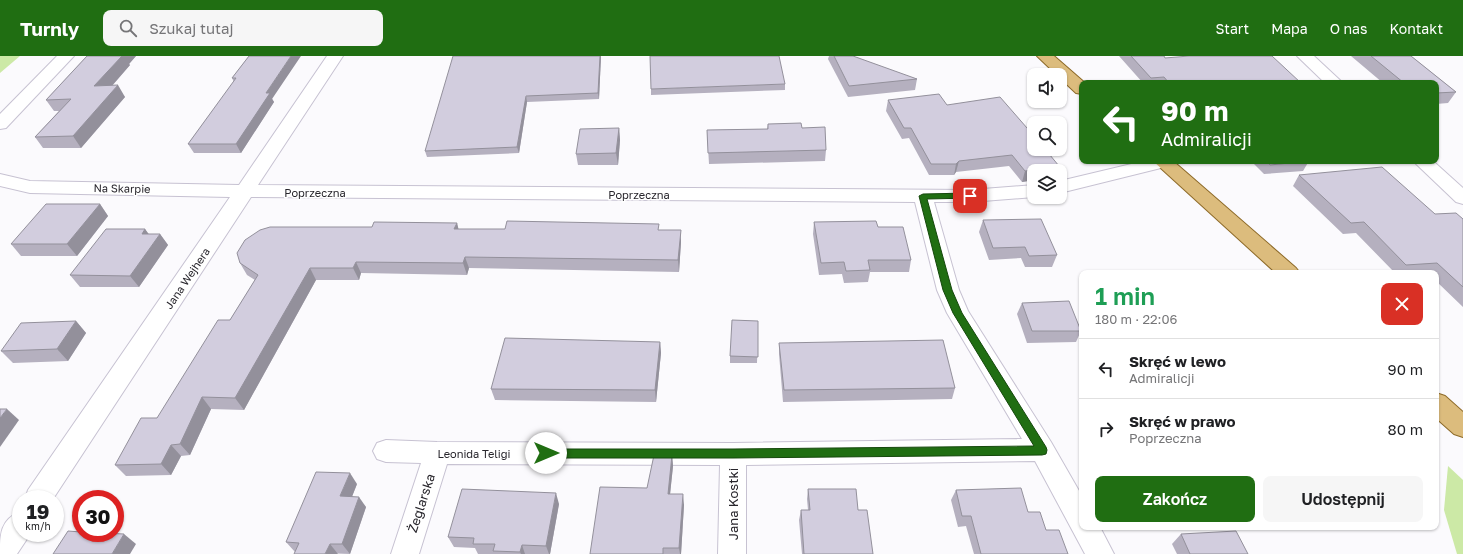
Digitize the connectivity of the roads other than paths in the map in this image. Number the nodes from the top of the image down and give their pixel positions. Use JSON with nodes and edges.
{"nodes":[{"id":1,"x":66,"y":56,"type":"edge"},
{"id":2,"x":335,"y":56,"type":"edge"},
{"id":3,"x":1045,"y":56,"type":"edge"},
{"id":4,"x":1305,"y":56,"type":"edge"},
{"id":5,"x":1332,"y":80,"type":"edge"},
{"id":6,"x":1079,"y":86,"type":"edge"},
{"id":7,"x":0,"y":124,"type":"edge"},
{"id":8,"x":1151,"y":164,"type":"edge"},
{"id":9,"x":1166,"y":164,"type":"edge"},
{"id":10,"x":1425,"y":164,"type":"edge"},
{"id":11,"x":0,"y":180,"type":"edge"},
{"id":12,"x":1067,"y":185,"type":"edge"},
{"id":13,"x":245,"y":191,"type":"junction"},
{"id":14,"x":1027,"y":192,"type":"edge"},
{"id":15,"x":923,"y":196,"type":"junction"},
{"id":16,"x":1463,"y":198,"type":"edge"},
{"id":17,"x":1286,"y":270,"type":"edge"},
{"id":18,"x":1439,"y":406,"type":"edge"},
{"id":19,"x":1463,"y":427,"type":"edge"},
{"id":20,"x":1042,"y":450,"type":"junction"},
{"id":21,"x":386,"y":451,"type":"dead end"},
{"id":22,"x":438,"y":453,"type":"junction"},
{"id":23,"x":733,"y":454,"type":"junction"},
{"id":24,"x":44,"y":490,"type":"edge"},
{"id":25,"x":1079,"y":517,"type":"edge"},
{"id":26,"x":1087,"y":530,"type":"edge"},
{"id":27,"x":12,"y":538,"type":"edge"},
{"id":28,"x":1,"y":554,"type":"edge"},
{"id":29,"x":405,"y":554,"type":"edge"},
{"id":30,"x":732,"y":554,"type":"edge"},
{"id":31,"x":1100,"y":554,"type":"edge"}],
"edges":[{"from":1,"to":7,"type":"street"},
{"from":2,"to":13,"type":"street","name":"Jana Wejhera"},
{"from":3,"to":6,"type":"main road"},
{"from":4,"to":5,"type":"street"},
{"from":8,"to":12,"type":"street"},
{"from":9,"to":17,"type":"main road"},
{"from":10,"to":16,"type":"street"},
{"from":11,"to":13,"type":"street","name":"Na Skarpie"},
{"from":13,"to":15,"type":"street","name":"Poprzeczna"},
{"from":13,"to":24,"type":"street","name":"Jana Wejhera"},
{"from":14,"to":15,"type":"street","name":"Poprzeczna"},
{"from":15,"to":20,"type":"street"},
{"from":18,"to":19,"type":"main road"},
{"from":20,"to":23,"type":"street","name":"Leonida Teligi"},
{"from":20,"to":25,"type":"street"},
{"from":21,"to":22,"type":"street","name":"Leonida Teligi"},
{"from":22,"to":23,"type":"street","name":"Leonida Teligi"},
{"from":22,"to":29,"type":"street","name":"Żeglarska"},
{"from":23,"to":30,"type":"street","name":"Jana Kostki"},
{"from":26,"to":31,"type":"street"},
{"from":27,"to":28,"type":"street"}]}
